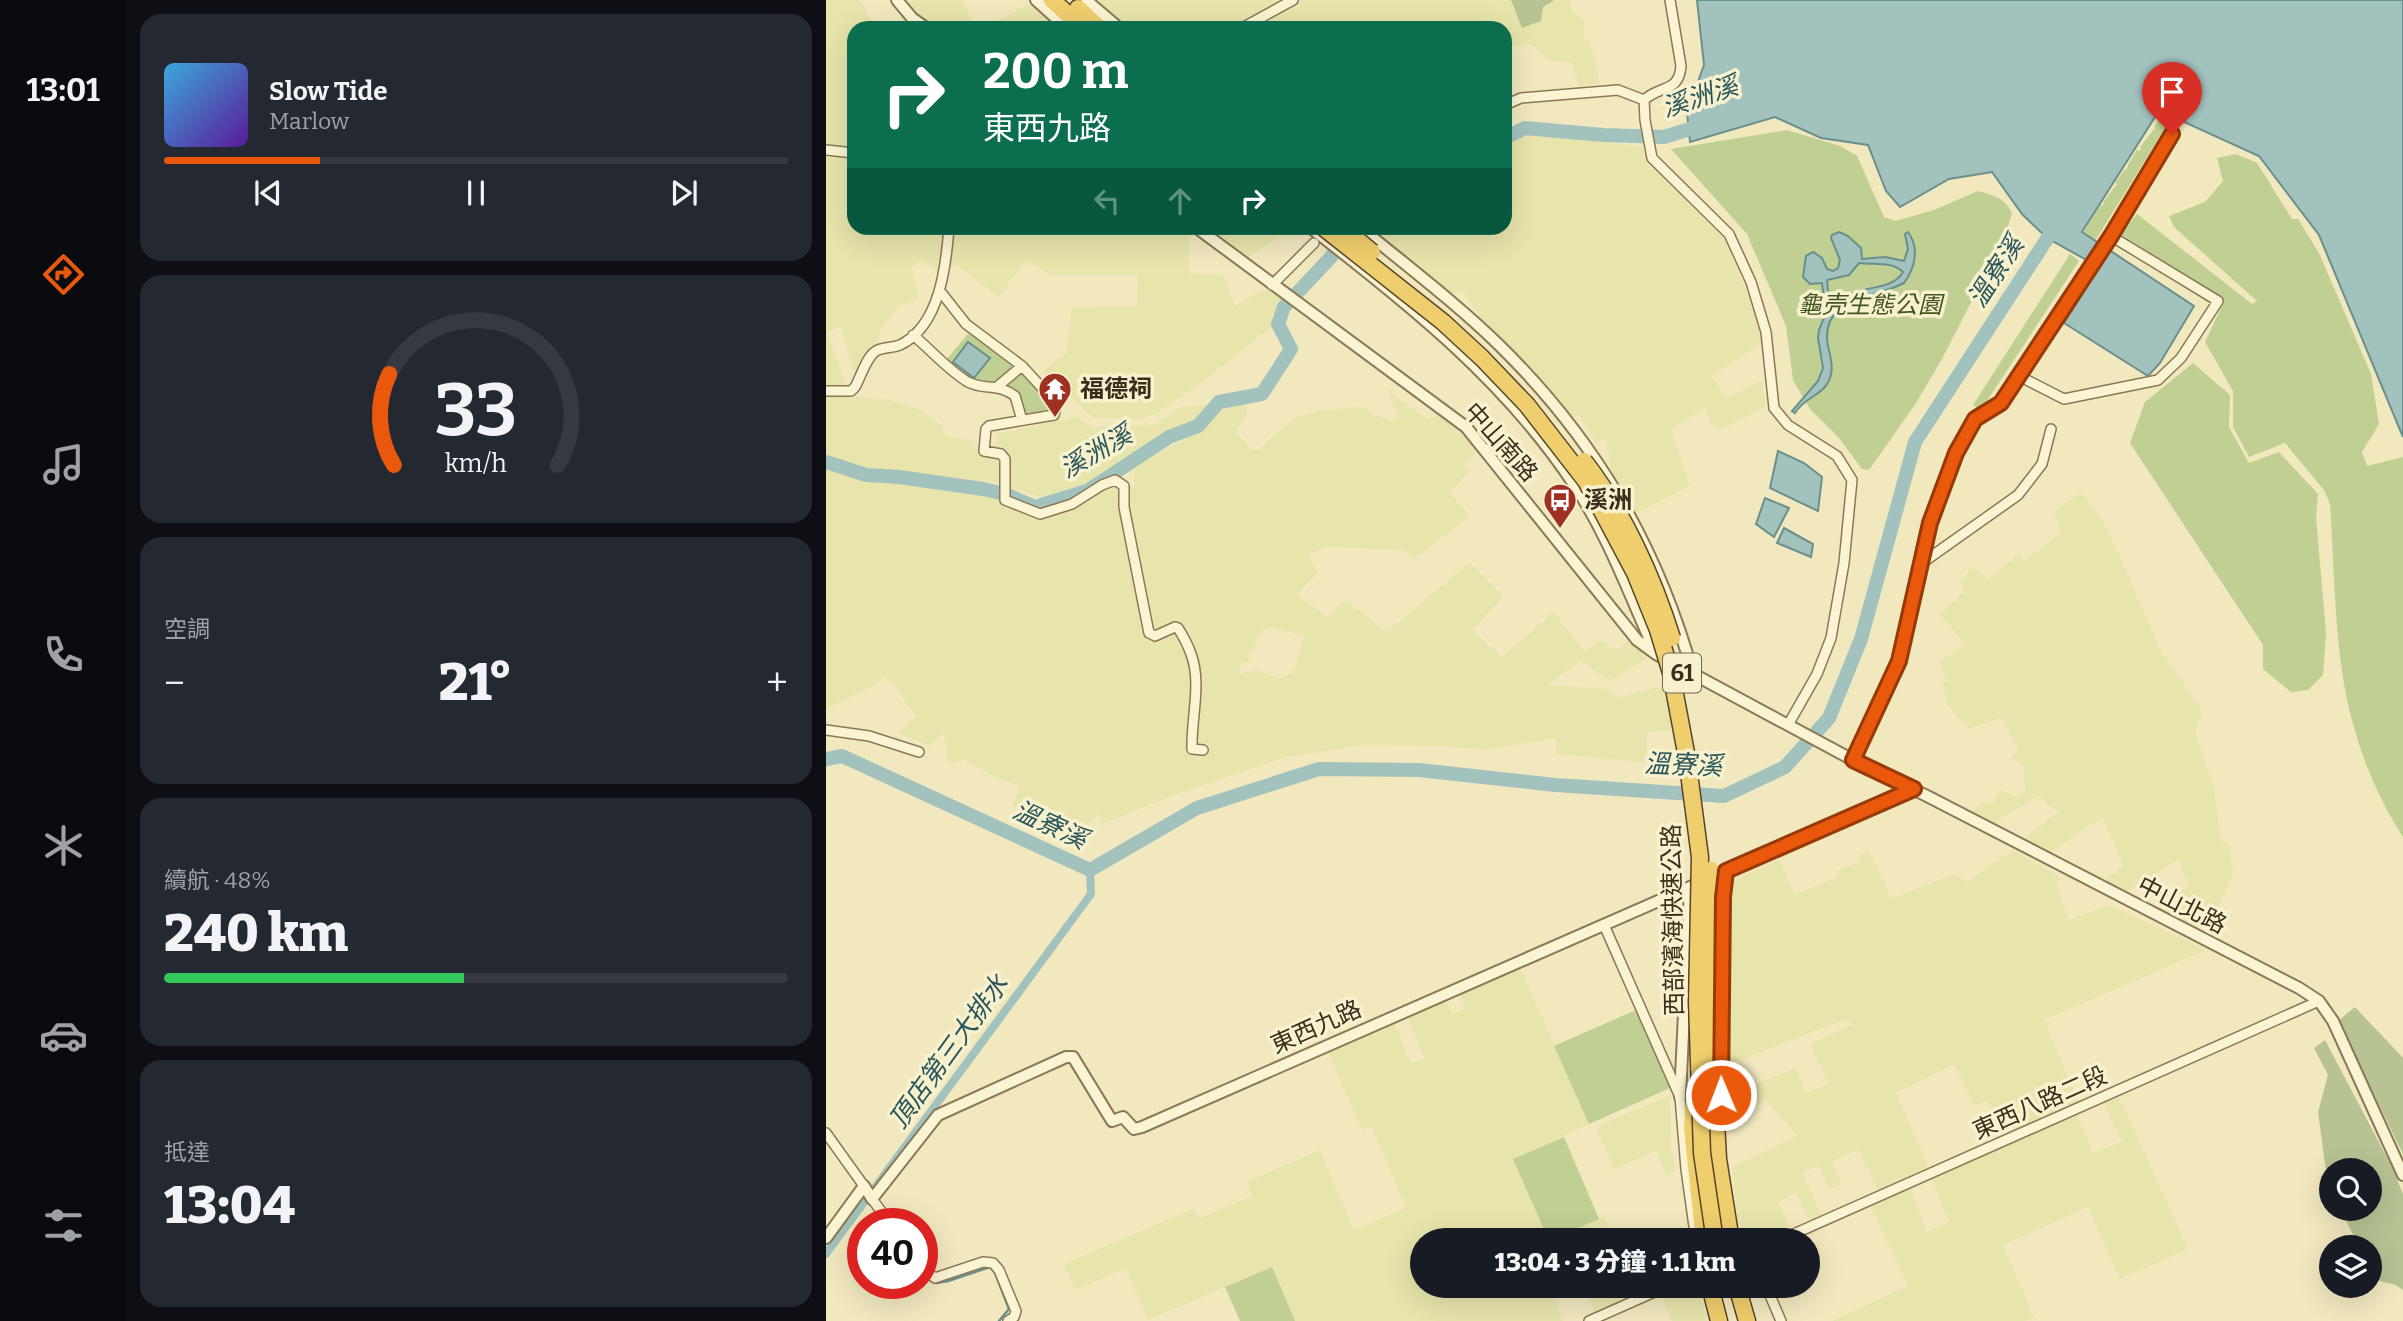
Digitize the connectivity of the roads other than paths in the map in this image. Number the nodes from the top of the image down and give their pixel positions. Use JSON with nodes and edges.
{"nodes":[{"id":1,"x":897,"y":0,"type":"edge"},
{"id":2,"x":1036,"y":0,"type":"edge"},
{"id":3,"x":1052,"y":0,"type":"edge"},
{"id":4,"x":1069,"y":0,"type":"edge"},
{"id":5,"x":1086,"y":0,"type":"edge"},
{"id":6,"x":1293,"y":0,"type":"edge"},
{"id":7,"x":1670,"y":0,"type":"edge"},
{"id":8,"x":916,"y":21,"type":"edge"},
{"id":9,"x":1059,"y":21,"type":"edge"},
{"id":10,"x":1075,"y":21,"type":"edge"},
{"id":11,"x":1092,"y":21,"type":"edge"},
{"id":12,"x":1111,"y":21,"type":"edge"},
{"id":13,"x":1255,"y":21,"type":"edge"},
{"id":14,"x":1644,"y":100,"type":"junction"},
{"id":15,"x":1512,"y":102,"type":"edge"},
{"id":16,"x":2172,"y":134,"type":"dead end"},
{"id":17,"x":826,"y":150,"type":"edge"},
{"id":18,"x":847,"y":152,"type":"edge"},
{"id":19,"x":948,"y":235,"type":"edge"},
{"id":20,"x":1206,"y":235,"type":"edge"},
{"id":21,"x":1351,"y":235,"type":"edge"},
{"id":22,"x":1371,"y":235,"type":"edge"},
{"id":23,"x":1320,"y":236,"type":"edge"},
{"id":24,"x":2111,"y":236,"type":"junction"},
{"id":25,"x":1272,"y":285,"type":"junction"},
{"id":26,"x":940,"y":291,"type":"junction"},
{"id":27,"x":913,"y":335,"type":"junction"},
{"id":28,"x":1022,"y":366,"type":"junction"},
{"id":29,"x":2019,"y":376,"type":"junction"},
{"id":30,"x":998,"y":386,"type":"junction"},
{"id":31,"x":826,"y":391,"type":"edge"},
{"id":32,"x":1022,"y":420,"type":"junction"},
{"id":33,"x":2051,"y":429,"type":"dead end"},
{"id":34,"x":1922,"y":563,"type":"junction"},
{"id":35,"x":1657,"y":654,"type":"junction"},
{"id":36,"x":1693,"y":674,"type":"junction"},
{"id":37,"x":1788,"y":725,"type":"junction"},
{"id":38,"x":826,"y":730,"type":"edge"},
{"id":39,"x":1203,"y":750,"type":"dead end"},
{"id":40,"x":919,"y":752,"type":"dead end"},
{"id":41,"x":1853,"y":760,"type":"junction"},
{"id":42,"x":1914,"y":789,"type":"junction"},
{"id":43,"x":1726,"y":871,"type":"junction"},
{"id":44,"x":1690,"y":888,"type":"junction"},
{"id":45,"x":1604,"y":925,"type":"junction"},
{"id":46,"x":2319,"y":1001,"type":"junction"},
{"id":47,"x":1703,"y":1006,"type":"junction"},
{"id":48,"x":1680,"y":1097,"type":"junction"},
{"id":49,"x":826,"y":1133,"type":"edge"},
{"id":50,"x":2403,"y":1175,"type":"edge"},
{"id":51,"x":864,"y":1186,"type":"junction"},
{"id":52,"x":872,"y":1199,"type":"junction"},
{"id":53,"x":879,"y":1208,"type":"edge"},
{"id":54,"x":1694,"y":1228,"type":"edge"},
{"id":55,"x":1703,"y":1228,"type":"edge"},
{"id":56,"x":1713,"y":1228,"type":"edge"},
{"id":57,"x":1722,"y":1228,"type":"edge"},
{"id":58,"x":1730,"y":1228,"type":"edge"},
{"id":59,"x":1731,"y":1228,"type":"edge"},
{"id":60,"x":1807,"y":1228,"type":"edge"},
{"id":61,"x":826,"y":1238,"type":"edge"},
{"id":62,"x":938,"y":1277,"type":"edge"},
{"id":63,"x":1641,"y":1298,"type":"edge"},
{"id":64,"x":1711,"y":1298,"type":"edge"},
{"id":65,"x":1728,"y":1298,"type":"edge"},
{"id":66,"x":1735,"y":1298,"type":"edge"},
{"id":67,"x":1740,"y":1298,"type":"edge"},
{"id":68,"x":1771,"y":1298,"type":"edge"},
{"id":69,"x":1009,"y":1321,"type":"edge"},
{"id":70,"x":1589,"y":1321,"type":"edge"},
{"id":71,"x":1718,"y":1321,"type":"edge"},
{"id":72,"x":1740,"y":1321,"type":"edge"},
{"id":73,"x":1781,"y":1321,"type":"edge"}],
"edges":[{"from":1,"to":8,"type":"street"},
{"from":2,"to":9,"type":"street"},
{"from":3,"to":10,"type":"highway"},
{"from":4,"to":11,"type":"highway"},
{"from":5,"to":12,"type":"street"},
{"from":6,"to":13,"type":"street"},
{"from":7,"to":14,"type":"street"},
{"from":14,"to":15,"type":"street"},
{"from":14,"to":37,"type":"street"},
{"from":16,"to":24,"type":"street"},
{"from":17,"to":18,"type":"street"},
{"from":19,"to":26,"type":"street"},
{"from":20,"to":25,"type":"street"},
{"from":21,"to":47,"type":"highway","name":"西部濱海快速公路","number":"61","bridge":true},
{"from":22,"to":36,"type":"street"},
{"from":23,"to":25,"type":"street"},
{"from":23,"to":35,"type":"street"},
{"from":23,"to":47,"type":"highway","name":"西部濱海快速公路","number":"61","bridge":true},
{"from":24,"to":29,"type":"street"},
{"from":24,"to":29,"type":"street"},
{"from":25,"to":35,"type":"street","name":"中山南路"},
{"from":26,"to":27,"type":"street"},
{"from":26,"to":28,"type":"street"},
{"from":27,"to":30,"type":"street"},
{"from":27,"to":31,"type":"street"},
{"from":28,"to":30,"type":"street"},
{"from":28,"to":32,"type":"street"},
{"from":29,"to":34,"type":"street"},
{"from":30,"to":32,"type":"street"},
{"from":32,"to":39,"type":"street"},
{"from":33,"to":34,"type":"street"},
{"from":34,"to":41,"type":"street"},
{"from":35,"to":36,"type":"street","name":"中山南路"},
{"from":36,"to":37,"type":"street","name":"中山南路"},
{"from":37,"to":41,"type":"street","name":"中山南路"},
{"from":38,"to":40,"type":"street"},
{"from":41,"to":42,"type":"street","name":"中山北路"},
{"from":42,"to":43,"type":"street","name":"東西九路"},
{"from":42,"to":46,"type":"street","name":"中山北路"},
{"from":43,"to":44,"type":"street","name":"東西九路"},
{"from":43,"to":59,"type":"street"},
{"from":44,"to":45,"type":"street","name":"東西九路"},
{"from":44,"to":48,"type":"street"},
{"from":45,"to":48,"type":"street"},
{"from":45,"to":52,"type":"street","name":"東西九路"},
{"from":46,"to":50,"type":"street","name":"中山北路"},
{"from":46,"to":60,"type":"street","name":"東西八路二段"},
{"from":47,"to":55,"type":"highway"},
{"from":47,"to":56,"type":"highway","name":"西部濱海快速公路","number":"61","bridge":true},
{"from":47,"to":57,"type":"highway","name":"西部濱海快速公路","number":"61","bridge":true},
{"from":47,"to":58,"type":"highway"},
{"from":48,"to":54,"type":"street"},
{"from":49,"to":51,"type":"street"},
{"from":51,"to":52,"type":"street"},
{"from":51,"to":61,"type":"street"},
{"from":52,"to":53,"type":"street"},
{"from":62,"to":69,"type":"street"},
{"from":63,"to":70,"type":"street"},
{"from":64,"to":71,"type":"highway"},
{"from":65,"to":72,"type":"highway"},
{"from":66,"to":72,"type":"highway"},
{"from":67,"to":72,"type":"highway"},
{"from":68,"to":73,"type":"street"}]}
